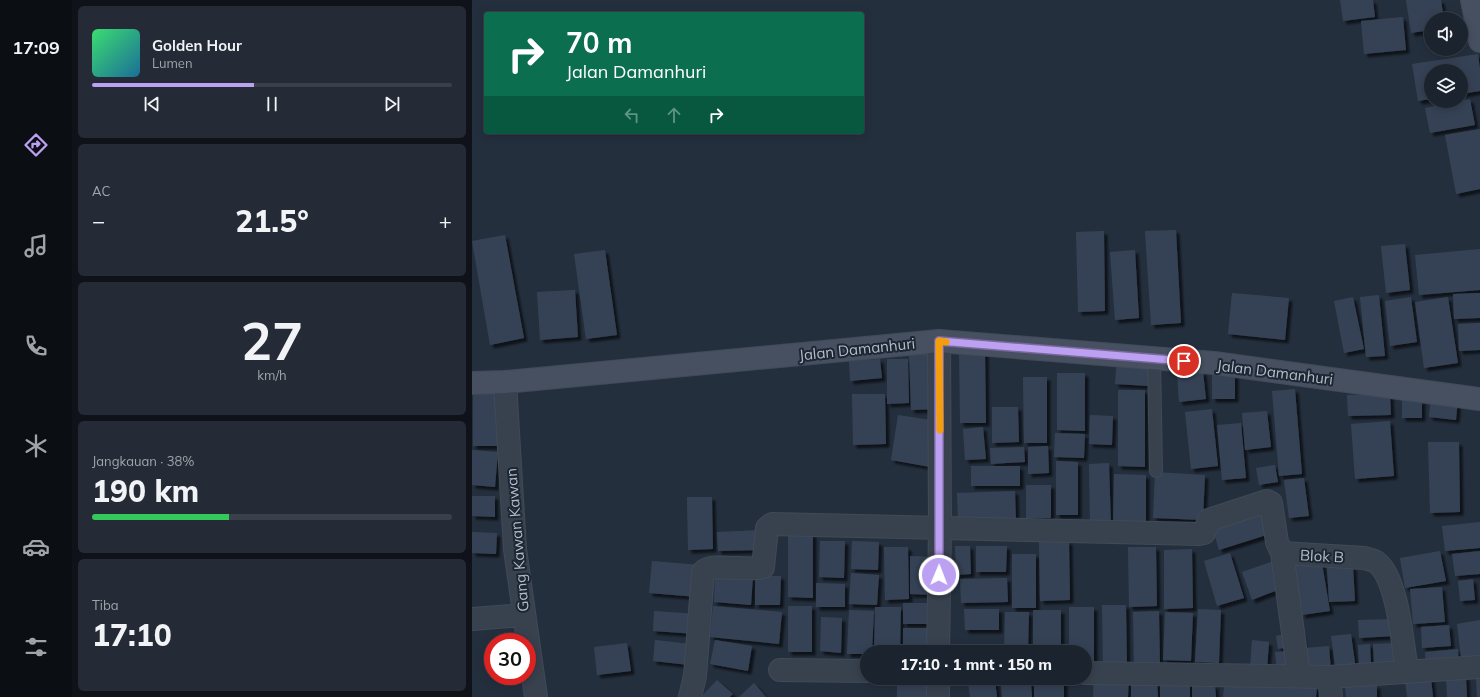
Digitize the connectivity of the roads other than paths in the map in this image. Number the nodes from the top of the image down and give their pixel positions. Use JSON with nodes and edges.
{"nodes":[{"id":1,"x":1475,"y":1,"type":"edge"},
{"id":2,"x":1480,"y":41,"type":"edge"},
{"id":3,"x":939,"y":341,"type":"junction"},
{"id":4,"x":1154,"y":358,"type":"junction"},
{"id":5,"x":505,"y":382,"type":"junction"},
{"id":6,"x":472,"y":383,"type":"edge"},
{"id":7,"x":1480,"y":398,"type":"edge"},
{"id":8,"x":1156,"y":471,"type":"dead end"},
{"id":9,"x":940,"y":528,"type":"junction"},
{"id":10,"x":1282,"y":553,"type":"junction"},
{"id":11,"x":524,"y":615,"type":"junction"},
{"id":12,"x":472,"y":619,"type":"edge"},
{"id":13,"x":938,"y":645,"type":"edge"},
{"id":14,"x":1480,"y":667,"type":"edge"},
{"id":15,"x":780,"y":670,"type":"dead end"},
{"id":16,"x":860,"y":671,"type":"edge"},
{"id":17,"x":1406,"y":672,"type":"junction"},
{"id":18,"x":1092,"y":673,"type":"edge"},
{"id":19,"x":1299,"y":676,"type":"junction"},
{"id":20,"x":938,"y":685,"type":"edge"},
{"id":21,"x":1330,"y":687,"type":"edge"},
{"id":22,"x":536,"y":697,"type":"edge"},
{"id":23,"x":690,"y":697,"type":"edge"},
{"id":24,"x":938,"y":697,"type":"edge"}],
"edges":[{"from":1,"to":2,"type":"street"},
{"from":3,"to":4,"type":"street","name":"Jalan Damanhuri"},
{"from":3,"to":5,"type":"street","name":"Jalan Damanhuri"},
{"from":3,"to":9,"type":"street"},
{"from":4,"to":7,"type":"street","name":"Jalan Damanhuri"},
{"from":4,"to":8,"type":"lane"},
{"from":5,"to":6,"type":"street","name":"Jalan Damanhuri"},
{"from":5,"to":11,"type":"street","name":"Gang Kawan Kawan"},
{"from":9,"to":10,"type":"street","name":"Blok B"},
{"from":9,"to":13,"type":"street"},
{"from":9,"to":23,"type":"street"},
{"from":10,"to":17,"type":"street","name":"Blok B"},
{"from":10,"to":19,"type":"street"},
{"from":11,"to":12,"type":"street"},
{"from":11,"to":22,"type":"street","name":"Gang Kawan Kawan"},
{"from":14,"to":17,"type":"street"},
{"from":15,"to":16,"type":"street"},
{"from":17,"to":21,"type":"street"},
{"from":18,"to":19,"type":"street"},
{"from":19,"to":21,"type":"street"},
{"from":20,"to":24,"type":"street"}]}
